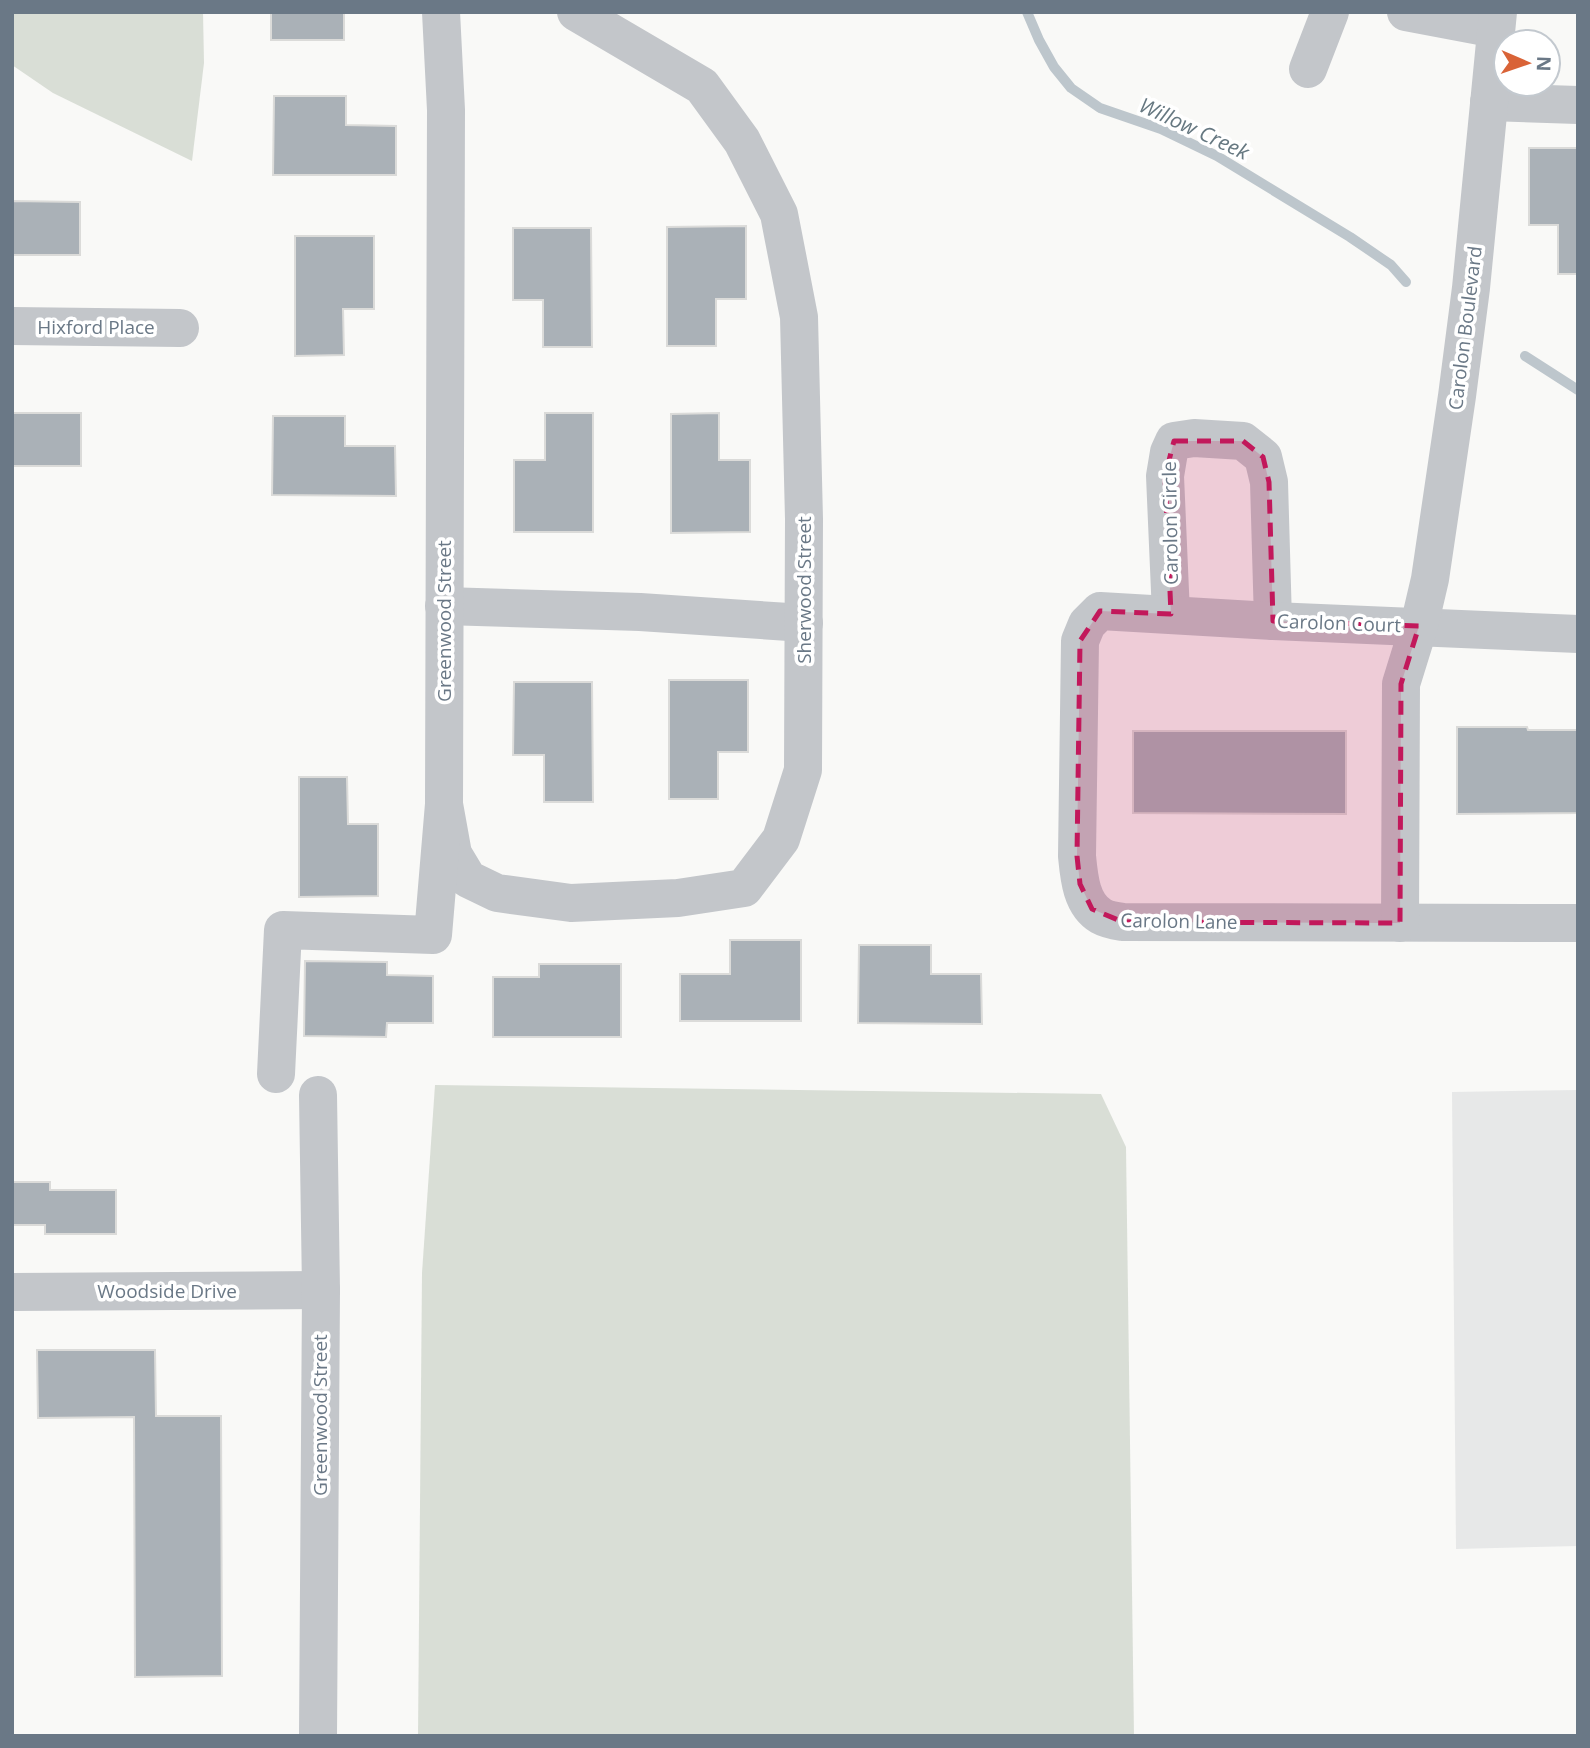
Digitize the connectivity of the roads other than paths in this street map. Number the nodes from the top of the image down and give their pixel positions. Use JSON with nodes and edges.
{"nodes":[{"id":1,"x":441,"y":12,"type":"edge"},
{"id":2,"x":576,"y":12,"type":"edge"},
{"id":3,"x":1330,"y":12,"type":"edge"},
{"id":4,"x":1406,"y":12,"type":"edge"},
{"id":5,"x":1497,"y":20,"type":"edge"},
{"id":6,"x":1308,"y":69,"type":"dead end"},
{"id":7,"x":1489,"y":102,"type":"junction"},
{"id":8,"x":1578,"y":105,"type":"edge"},
{"id":9,"x":12,"y":327,"type":"edge"},
{"id":10,"x":180,"y":328,"type":"dead end"},
{"id":11,"x":444,"y":606,"type":"junction"},
{"id":12,"x":1100,"y":611,"type":"joint"},
{"id":13,"x":1171,"y":614,"type":"junction"},
{"id":14,"x":1273,"y":621,"type":"junction"},
{"id":15,"x":804,"y":623,"type":"junction"},
{"id":16,"x":1419,"y":626,"type":"junction"},
{"id":17,"x":1578,"y":634,"type":"edge"},
{"id":18,"x":444,"y":804,"type":"junction"},
{"id":19,"x":1400,"y":923,"type":"junction"},
{"id":20,"x":1578,"y":923,"type":"edge"},
{"id":21,"x":276,"y":1074,"type":"dead end"},
{"id":22,"x":318,"y":1095,"type":"dead end"},
{"id":23,"x":321,"y":1290,"type":"junction"},
{"id":24,"x":12,"y":1292,"type":"edge"},
{"id":25,"x":318,"y":1736,"type":"edge"}],
"edges":[{"from":1,"to":11,"type":"street","name":"Greenwood Street"},
{"from":2,"to":15,"type":"street","name":"Sherwood Street"},
{"from":3,"to":6,"type":"street"},
{"from":4,"to":5,"type":"street","name":"Carolon Boulevard"},
{"from":5,"to":7,"type":"street","name":"Carolon Boulevard"},
{"from":7,"to":8,"type":"street"},
{"from":7,"to":16,"type":"street","name":"Carolon Boulevard"},
{"from":9,"to":10,"type":"street","name":"Hixford Place"},
{"from":11,"to":15,"type":"street"},
{"from":11,"to":18,"type":"street","name":"Greenwood Street"},
{"from":12,"to":13,"type":"street","name":"Carolon Court"},
{"from":12,"to":19,"type":"street","name":"Carolon Lane"},
{"from":13,"to":14,"type":"street","name":"Carolon Court"},
{"from":13,"to":14,"type":"street","name":"Carolon Circle"},
{"from":14,"to":16,"type":"street","name":"Carolon Court"},
{"from":15,"to":18,"type":"street","name":"Sherwood Street"},
{"from":16,"to":17,"type":"street","name":"Carolon Court"},
{"from":16,"to":19,"type":"street","name":"Carolon Boulevard"},
{"from":18,"to":21,"type":"street","name":"Greenwood Street"},
{"from":19,"to":20,"type":"street","name":"Carolon Lane"},
{"from":22,"to":23,"type":"street","name":"Greenwood Street"},
{"from":23,"to":24,"type":"street","name":"Woodside Drive"},
{"from":23,"to":25,"type":"street","name":"Greenwood Street"}]}
